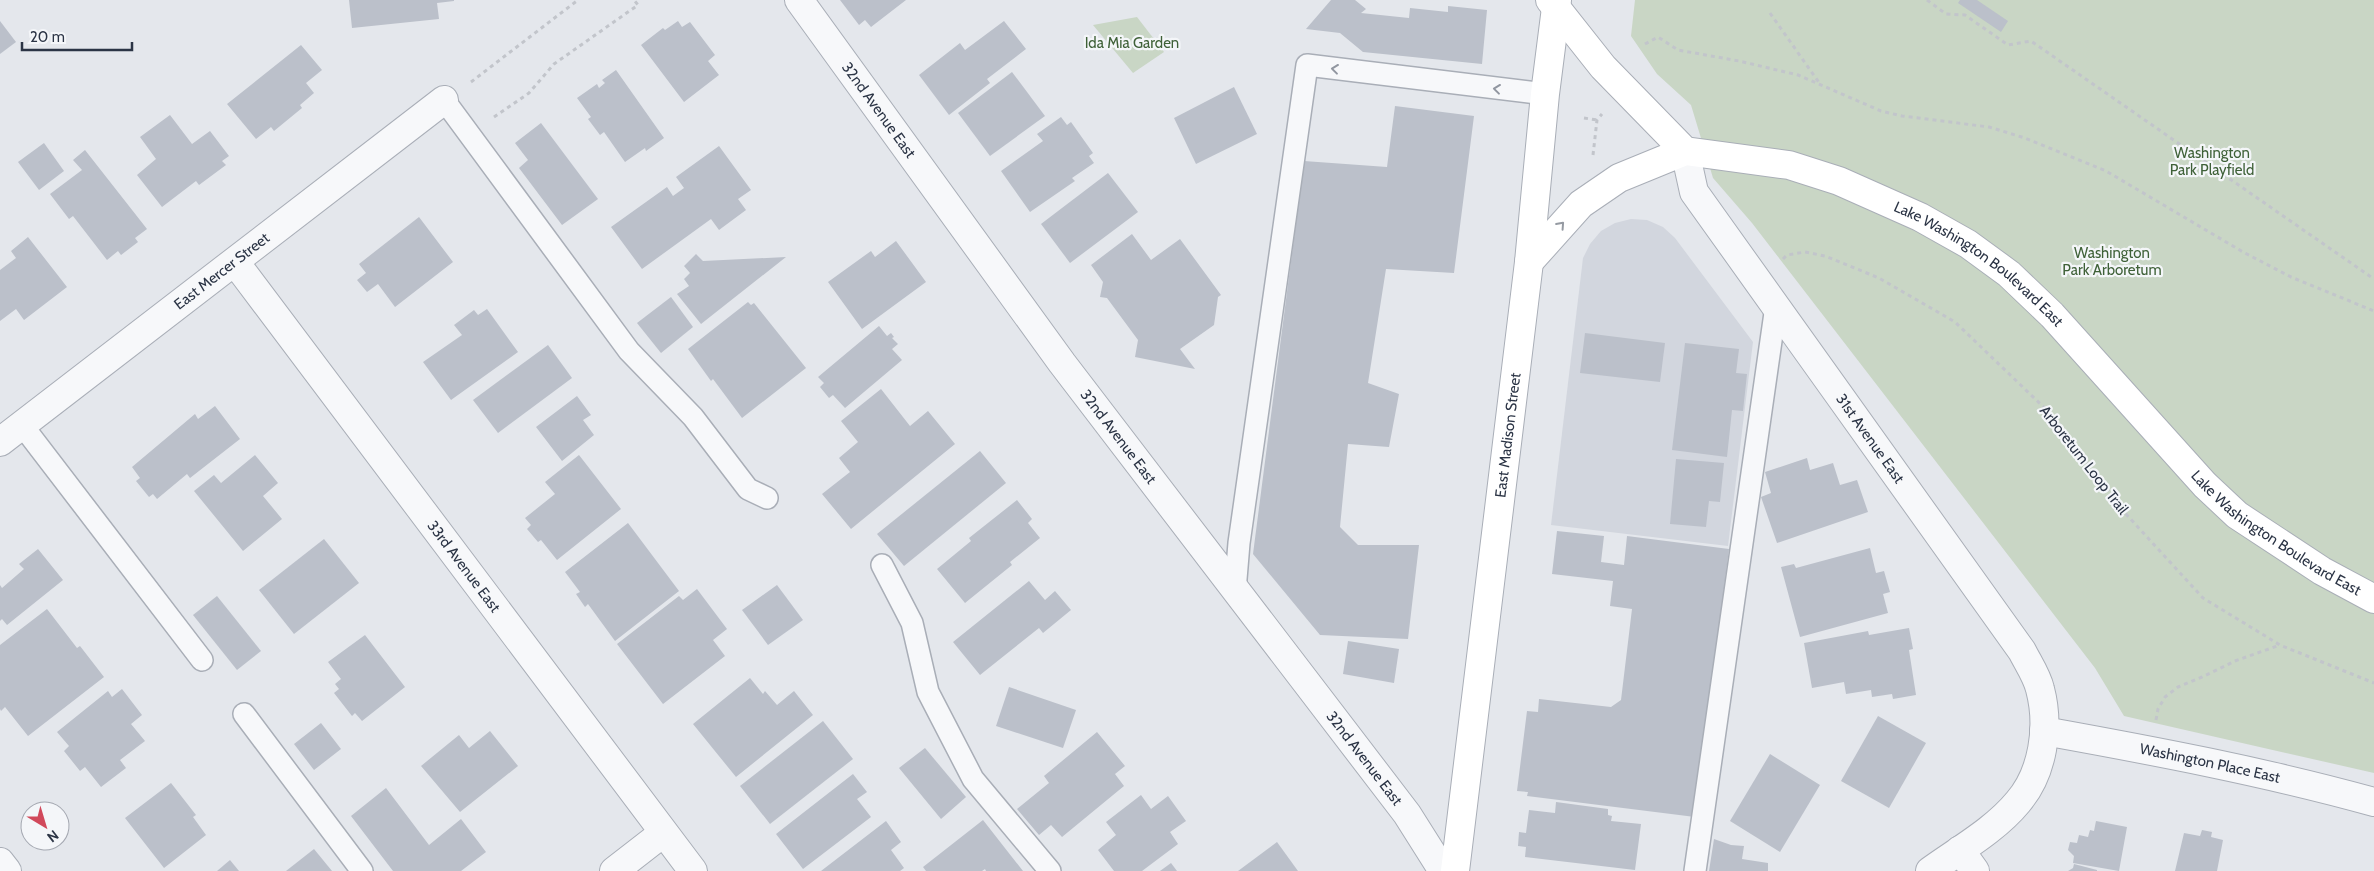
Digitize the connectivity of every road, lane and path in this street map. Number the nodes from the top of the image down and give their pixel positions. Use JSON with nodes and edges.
{"nodes":[{"id":1,"x":578,"y":0,"type":"edge"},
{"id":2,"x":634,"y":0,"type":"edge"},
{"id":3,"x":799,"y":0,"type":"edge"},
{"id":4,"x":1927,"y":0,"type":"edge"},
{"id":5,"x":1554,"y":2,"type":"edge"},
{"id":6,"x":1770,"y":14,"type":"dead end"},
{"id":7,"x":1645,"y":44,"type":"dead end"},
{"id":8,"x":1821,"y":84,"type":"junction"},
{"id":9,"x":456,"y":93,"type":"junction"},
{"id":10,"x":1545,"y":94,"type":"junction"},
{"id":11,"x":1603,"y":108,"type":"dead end"},
{"id":12,"x":492,"y":118,"type":"dead end"},
{"id":13,"x":1584,"y":118,"type":"dead end"},
{"id":14,"x":1597,"y":120,"type":"junction"},
{"id":15,"x":1685,"y":151,"type":"junction"},
{"id":16,"x":1592,"y":162,"type":"dead end"},
{"id":17,"x":1780,"y":260,"type":"dead end"},
{"id":18,"x":235,"y":262,"type":"junction"},
{"id":19,"x":1529,"y":262,"type":"junction"},
{"id":20,"x":2374,"y":279,"type":"edge"},
{"id":21,"x":1776,"y":306,"type":"junction"},
{"id":22,"x":2374,"y":311,"type":"edge"},
{"id":23,"x":22,"y":425,"type":"junction"},
{"id":24,"x":0,"y":442,"type":"edge"},
{"id":25,"x":767,"y":498,"type":"dead end"},
{"id":26,"x":882,"y":566,"type":"dead end"},
{"id":27,"x":1235,"y":591,"type":"junction"},
{"id":28,"x":2374,"y":599,"type":"edge"},
{"id":29,"x":2280,"y":645,"type":"junction"},
{"id":30,"x":202,"y":660,"type":"dead end"},
{"id":31,"x":2374,"y":683,"type":"edge"},
{"id":32,"x":244,"y":714,"type":"dead end"},
{"id":33,"x":2154,"y":726,"type":"dead end"},
{"id":34,"x":2044,"y":731,"type":"junction"},
{"id":35,"x":2374,"y":802,"type":"edge"},
{"id":36,"x":663,"y":833,"type":"junction"},
{"id":37,"x":1968,"y":860,"type":"edge"},
{"id":38,"x":0,"y":862,"type":"edge"},
{"id":39,"x":7,"y":871,"type":"edge"},
{"id":40,"x":362,"y":871,"type":"edge"},
{"id":41,"x":614,"y":871,"type":"edge"},
{"id":42,"x":692,"y":871,"type":"edge"},
{"id":43,"x":1050,"y":871,"type":"edge"},
{"id":44,"x":1443,"y":871,"type":"edge"},
{"id":45,"x":1455,"y":871,"type":"edge"},
{"id":46,"x":1695,"y":871,"type":"edge"},
{"id":47,"x":1930,"y":871,"type":"edge"}],
"edges":[{"from":1,"to":9,"type":"path"},
{"from":2,"to":12,"type":"path"},
{"from":3,"to":27,"type":"street","name":"32nd Avenue East"},
{"from":4,"to":20,"type":"path"},
{"from":5,"to":10,"type":"main road","name":"East Madison Street"},
{"from":5,"to":15,"type":"main road"},
{"from":6,"to":8,"type":"path"},
{"from":7,"to":8,"type":"path"},
{"from":8,"to":22,"type":"path"},
{"from":9,"to":18,"type":"street","name":"East Mercer Street"},
{"from":9,"to":25,"type":"lane"},
{"from":10,"to":19,"type":"main road","name":"East Madison Street"},
{"from":10,"to":27,"type":"lane","one_way":true},
{"from":11,"to":14,"type":"path"},
{"from":13,"to":14,"type":"path"},
{"from":14,"to":16,"type":"path"},
{"from":19,"to":15,"type":"main road","one_way":true},
{"from":15,"to":21,"type":"street","name":"31st Avenue East"},
{"from":15,"to":28,"type":"main road","name":"Lake Washington Boulevard East"},
{"from":17,"to":29,"type":"path","name":"Arboretum Loop Trail"},
{"from":18,"to":23,"type":"street","name":"East Mercer Street"},
{"from":18,"to":36,"type":"street","name":"33rd Avenue East"},
{"from":19,"to":45,"type":"main road","name":"East Madison Street"},
{"from":21,"to":34,"type":"street","name":"31st Avenue East"},
{"from":21,"to":46,"type":"lane"},
{"from":23,"to":24,"type":"street","name":"East Mercer Street"},
{"from":23,"to":30,"type":"lane"},
{"from":26,"to":43,"type":"lane"},
{"from":27,"to":44,"type":"street","name":"32nd Avenue East"},
{"from":29,"to":31,"type":"path","name":"Arboretum Loop Trail"},
{"from":29,"to":33,"type":"path"},
{"from":32,"to":40,"type":"lane"},
{"from":34,"to":35,"type":"street","name":"Washington Place East"},
{"from":34,"to":37,"type":"street","name":"31st Avenue East"},
{"from":36,"to":41,"type":"street"},
{"from":36,"to":42,"type":"street","name":"33rd Avenue East"},
{"from":37,"to":47,"type":"street","name":"31st Avenue East"},
{"from":38,"to":39,"type":"street"}]}
